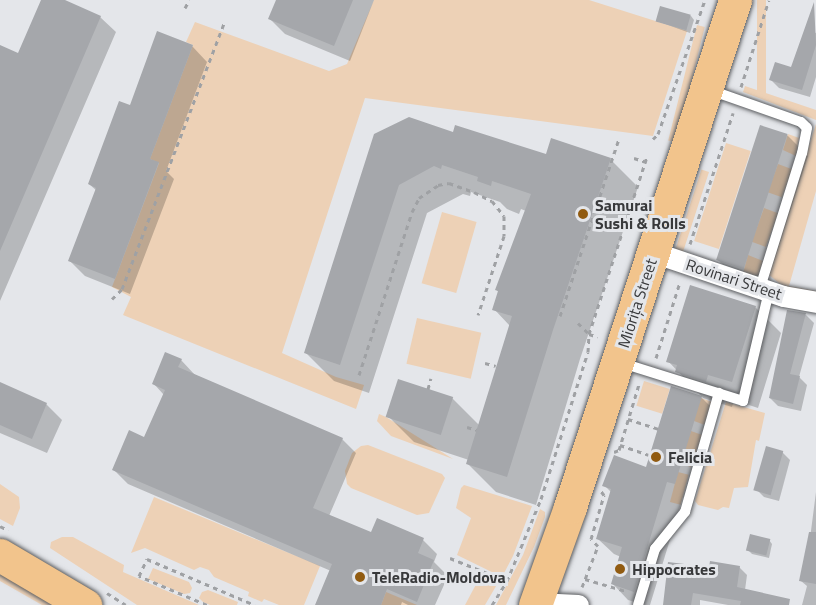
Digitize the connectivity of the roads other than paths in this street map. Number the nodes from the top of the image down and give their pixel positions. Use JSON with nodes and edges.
{"nodes":[{"id":1,"x":735,"y":0,"type":"edge"},
{"id":2,"x":707,"y":88,"type":"junction"},
{"id":3,"x":653,"y":252,"type":"junction"},
{"id":4,"x":764,"y":290,"type":"junction"},
{"id":5,"x":816,"y":302,"type":"edge"},
{"id":6,"x":627,"y":355,"type":"junction"},
{"id":7,"x":719,"y":393,"type":"junction"},
{"id":8,"x":0,"y":555,"type":"edge"},
{"id":9,"x":639,"y":600,"type":"edge"},
{"id":10,"x":535,"y":604,"type":"edge"},
{"id":11,"x":85,"y":605,"type":"edge"},
{"id":12,"x":577,"y":605,"type":"edge"}],
"edges":[{"from":1,"to":2,"type":"main road","name":"Miorița Street"},
{"from":2,"to":3,"type":"main road","name":"Miorița Street"},
{"from":2,"to":4,"type":"lane"},
{"from":3,"to":4,"type":"street","name":"Rovinari Street"},
{"from":3,"to":6,"type":"main road","name":"Miorița Street"},
{"from":4,"to":5,"type":"street","name":"Rovinari Street"},
{"from":4,"to":7,"type":"lane"},
{"from":6,"to":7,"type":"lane"},
{"from":6,"to":10,"type":"main road","name":"Miorița Street"},
{"from":7,"to":9,"type":"lane"},
{"from":8,"to":11,"type":"main road"},
{"from":10,"to":12,"type":"street"}]}
